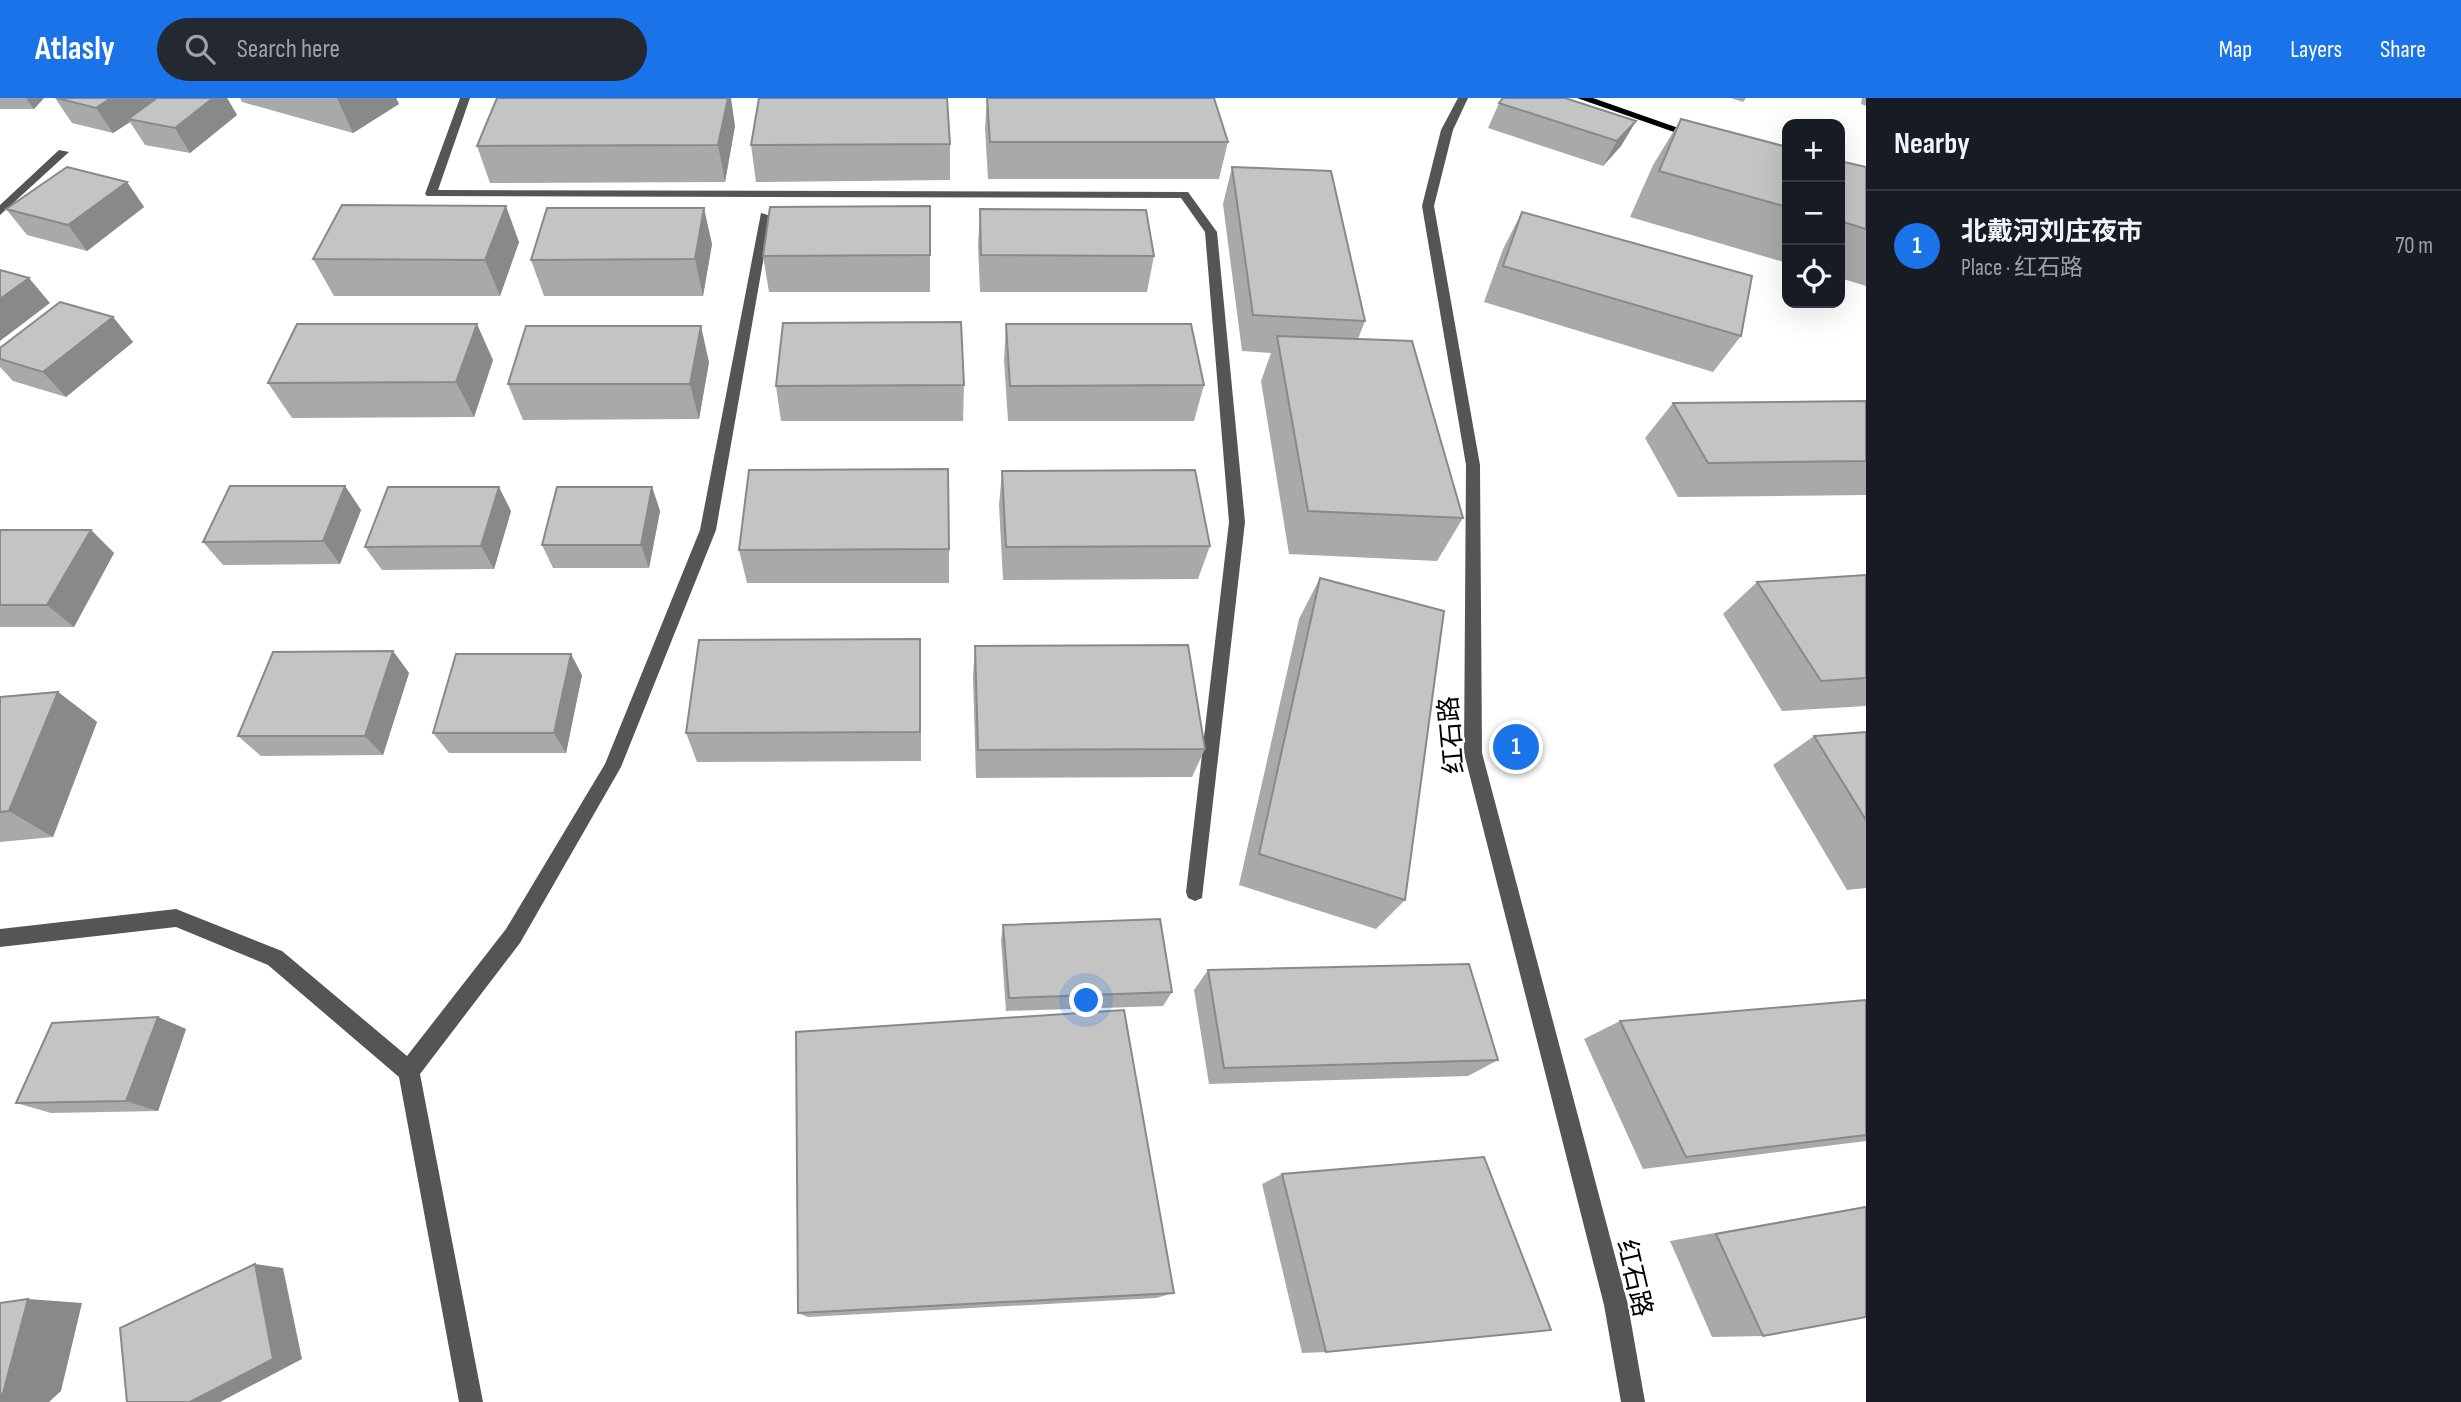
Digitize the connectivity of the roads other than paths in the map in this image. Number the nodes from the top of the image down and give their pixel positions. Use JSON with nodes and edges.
{"nodes":[{"id":1,"x":465,"y":98,"type":"edge"},
{"id":2,"x":1463,"y":98,"type":"edge"},
{"id":3,"x":1582,"y":98,"type":"edge"},
{"id":4,"x":1710,"y":141,"type":"edge"},
{"id":5,"x":62,"y":152,"type":"dead end"},
{"id":6,"x":0,"y":211,"type":"edge"},
{"id":7,"x":765,"y":216,"type":"dead end"},
{"id":8,"x":1195,"y":892,"type":"dead end"},
{"id":9,"x":0,"y":938,"type":"edge"},
{"id":10,"x":409,"y":1072,"type":"junction"},
{"id":11,"x":471,"y":1402,"type":"edge"},
{"id":12,"x":1633,"y":1402,"type":"edge"}],
"edges":[{"from":1,"to":8,"type":"street"},
{"from":2,"to":12,"type":"street","name":"红石路"},
{"from":3,"to":4,"type":"main road"},
{"from":5,"to":6,"type":"street"},
{"from":7,"to":10,"type":"street"},
{"from":9,"to":10,"type":"street"},
{"from":10,"to":11,"type":"street"}]}
